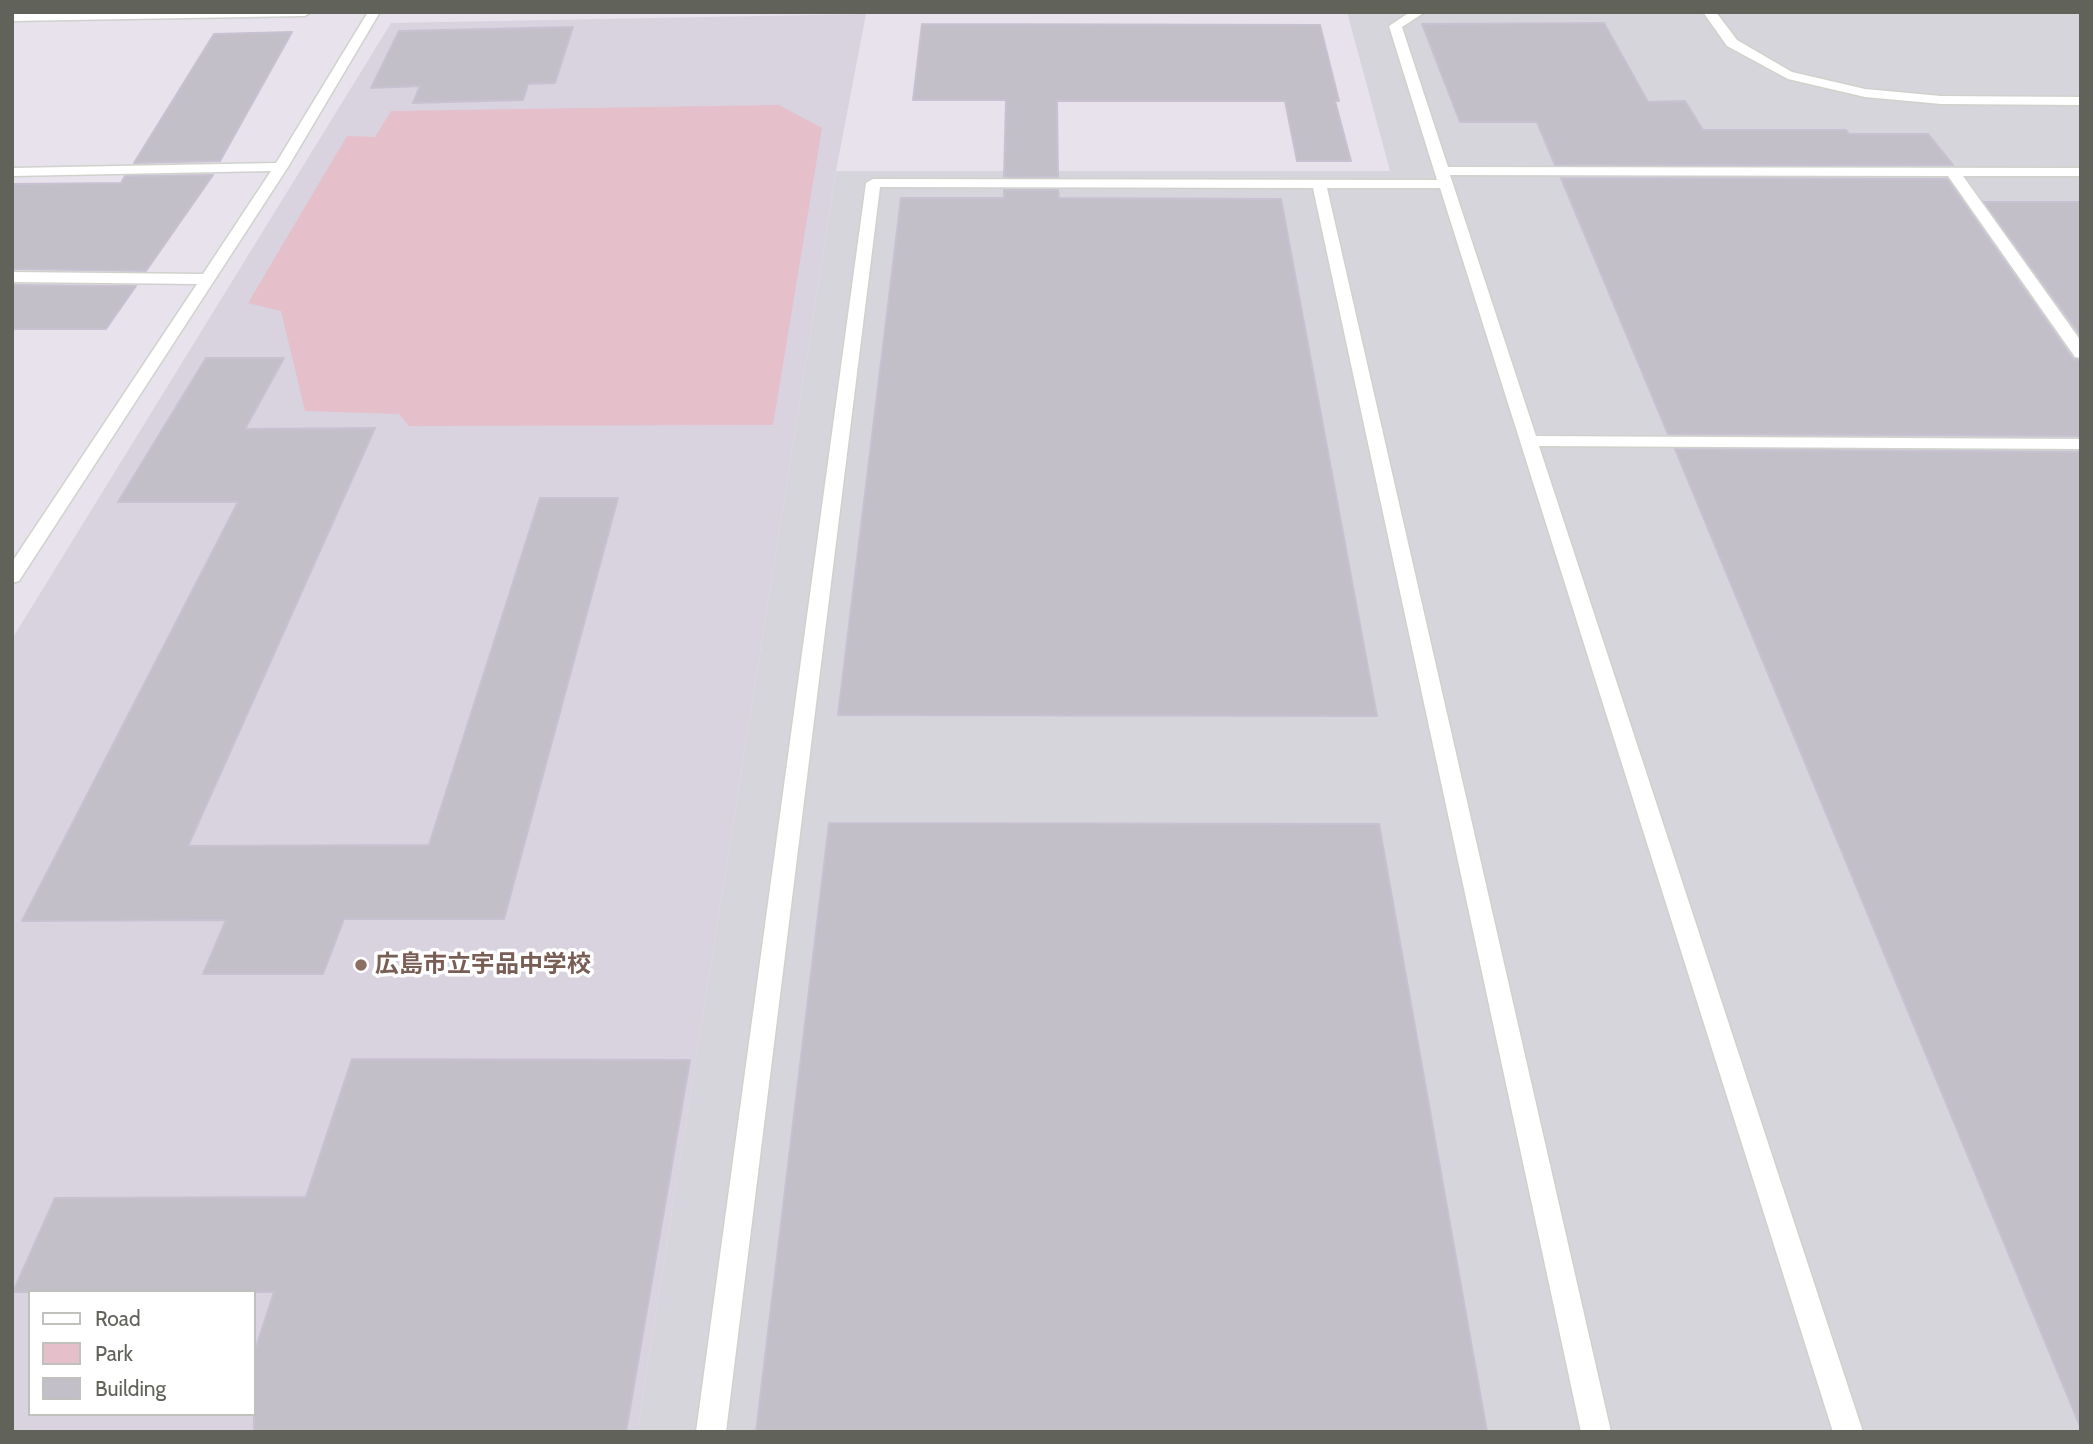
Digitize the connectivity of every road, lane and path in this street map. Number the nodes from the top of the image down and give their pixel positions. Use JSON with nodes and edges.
{"nodes":[{"id":1,"x":305,"y":12,"type":"edge"},
{"id":2,"x":374,"y":12,"type":"edge"},
{"id":3,"x":1419,"y":12,"type":"edge"},
{"id":4,"x":1709,"y":12,"type":"edge"},
{"id":5,"x":12,"y":17,"type":"edge"},
{"id":6,"x":2081,"y":102,"type":"edge"},
{"id":7,"x":281,"y":167,"type":"junction"},
{"id":8,"x":12,"y":172,"type":"edge"},
{"id":9,"x":1952,"y":172,"type":"junction"},
{"id":10,"x":2081,"y":172,"type":"edge"},
{"id":11,"x":1443,"y":178,"type":"junction"},
{"id":12,"x":1319,"y":184,"type":"junction"},
{"id":13,"x":12,"y":277,"type":"edge"},
{"id":14,"x":207,"y":279,"type":"junction"},
{"id":15,"x":2081,"y":353,"type":"edge"},
{"id":16,"x":1528,"y":441,"type":"junction"},
{"id":17,"x":2081,"y":444,"type":"edge"},
{"id":18,"x":12,"y":577,"type":"edge"},
{"id":19,"x":711,"y":1432,"type":"edge"},
{"id":20,"x":1596,"y":1432,"type":"edge"},
{"id":21,"x":1848,"y":1432,"type":"edge"}],
"edges":[{"from":1,"to":5,"type":"street"},
{"from":2,"to":7,"type":"street"},
{"from":3,"to":11,"type":"street"},
{"from":4,"to":6,"type":"street"},
{"from":7,"to":8,"type":"street"},
{"from":7,"to":14,"type":"street"},
{"from":9,"to":10,"type":"street"},
{"from":9,"to":11,"type":"street"},
{"from":9,"to":15,"type":"street"},
{"from":11,"to":12,"type":"street"},
{"from":11,"to":16,"type":"street"},
{"from":12,"to":19,"type":"street"},
{"from":12,"to":20,"type":"street"},
{"from":13,"to":14,"type":"street"},
{"from":14,"to":18,"type":"street"},
{"from":16,"to":17,"type":"street"},
{"from":16,"to":21,"type":"street"}]}
